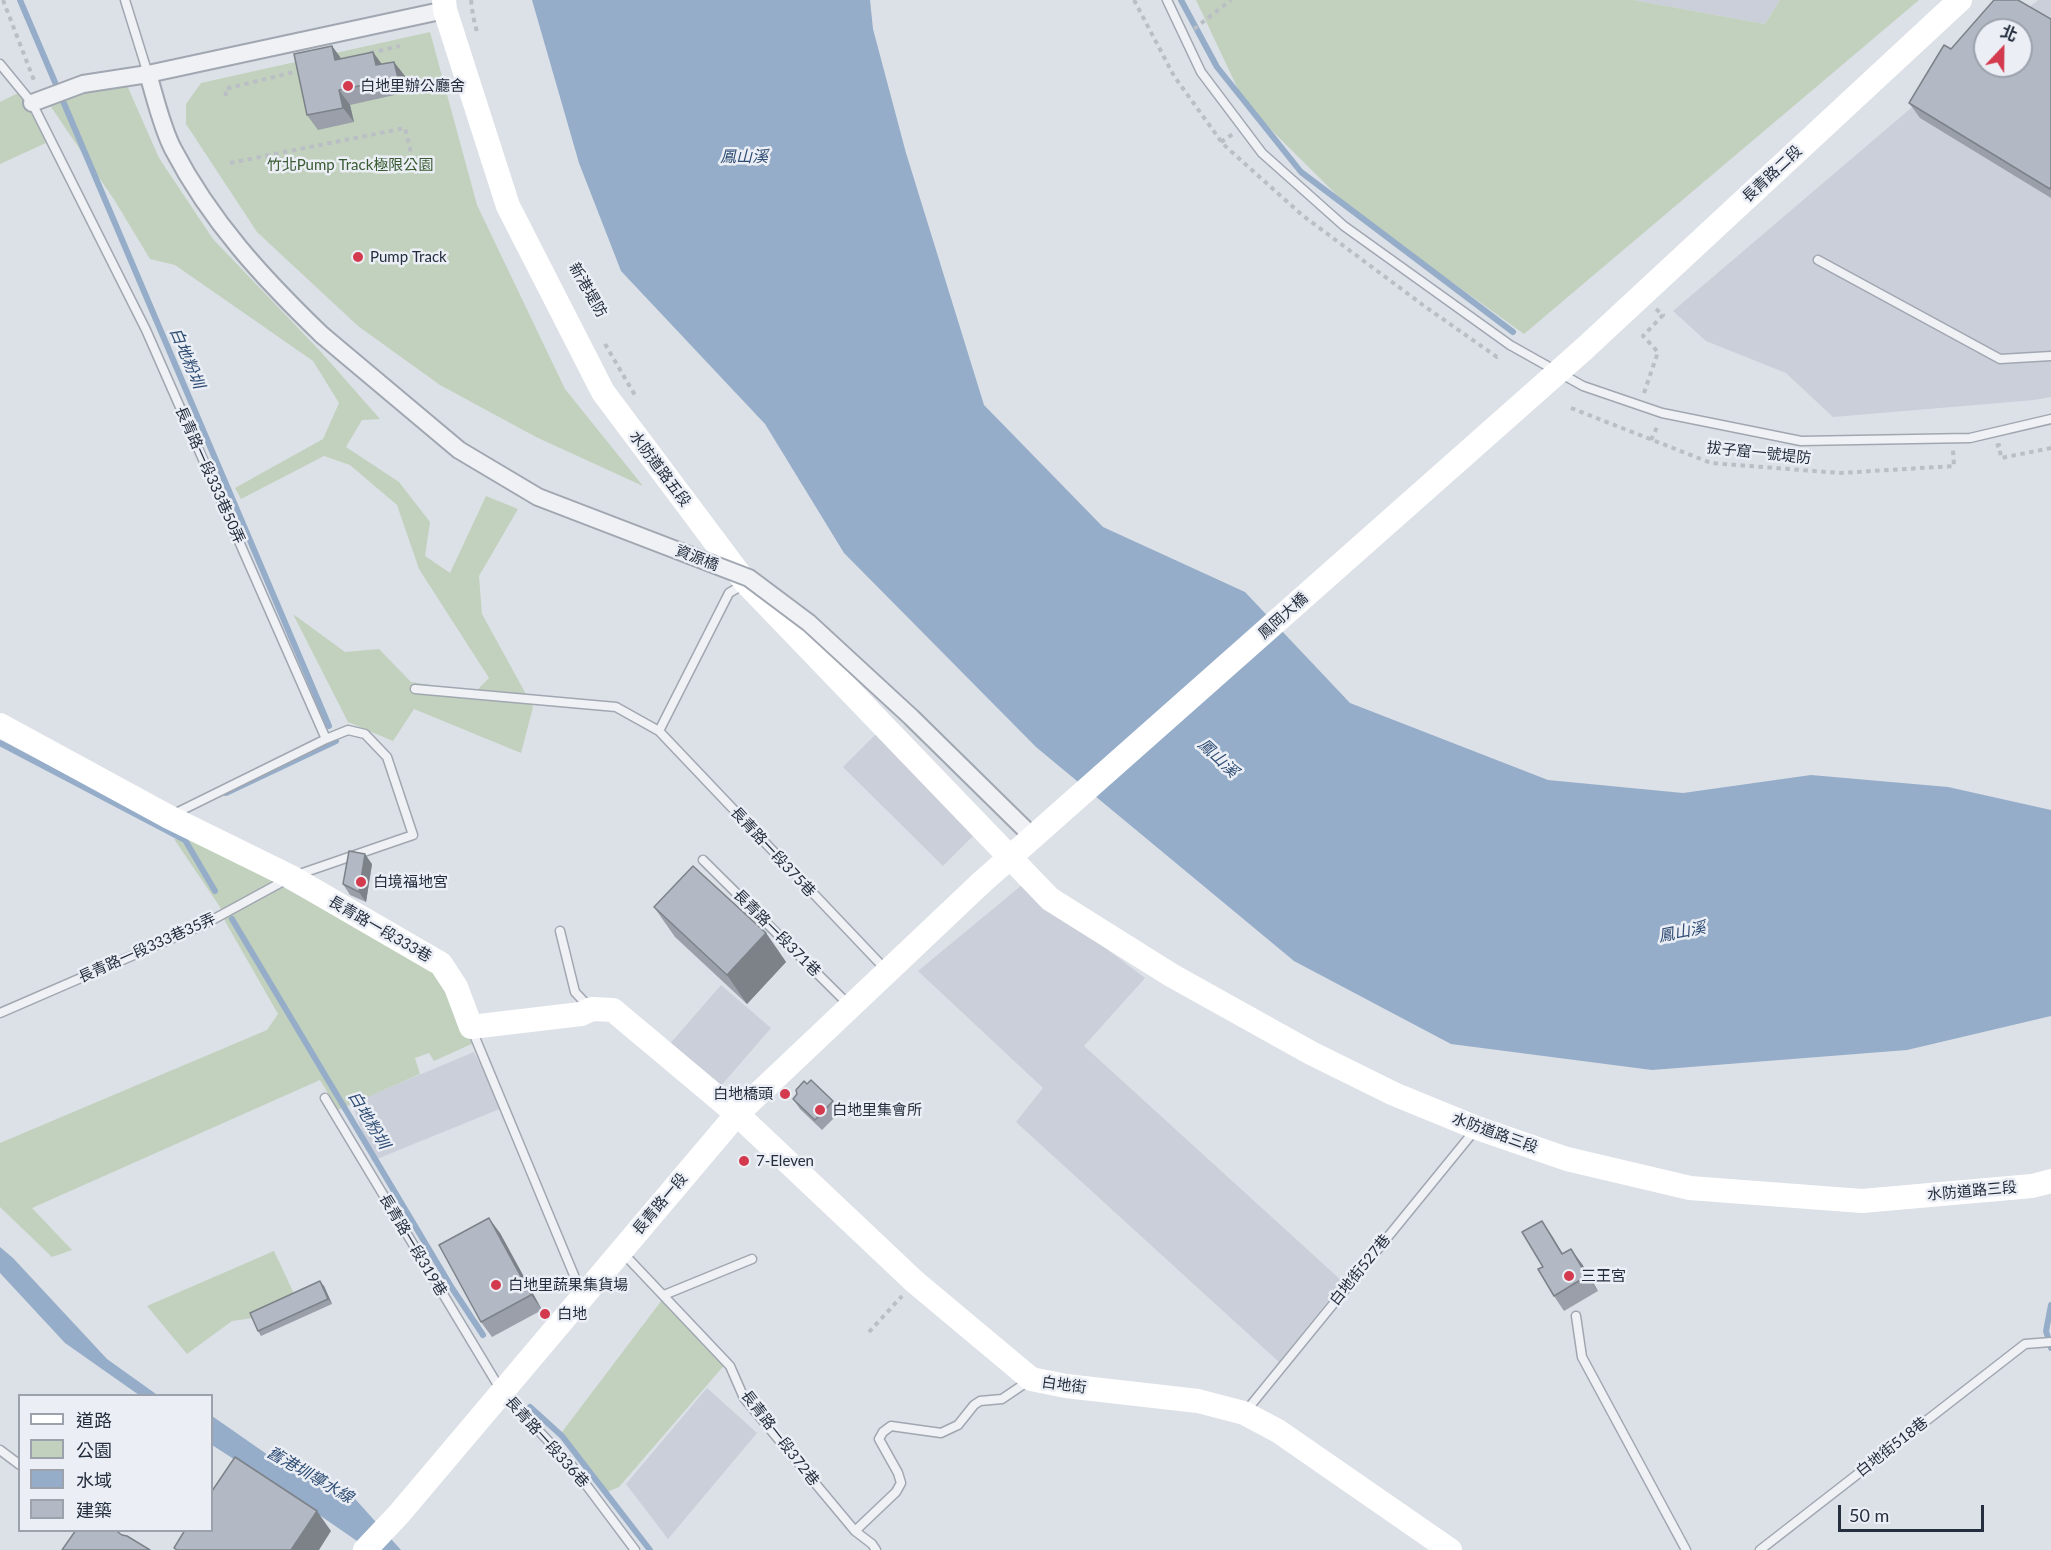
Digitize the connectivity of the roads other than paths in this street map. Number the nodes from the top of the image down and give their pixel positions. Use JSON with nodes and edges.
{"nodes":[{"id":1,"x":125,"y":0,"type":"edge"},
{"id":2,"x":1167,"y":0,"type":"edge"},
{"id":3,"x":1960,"y":0,"type":"edge"},
{"id":4,"x":445,"y":5,"type":"edge"},
{"id":5,"x":0,"y":64,"type":"edge"},
{"id":6,"x":148,"y":74,"type":"junction"},
{"id":7,"x":37,"y":101,"type":"junction"},
{"id":8,"x":1818,"y":260,"type":"dead end"},
{"id":9,"x":1584,"y":349,"type":"joint"},
{"id":10,"x":2051,"y":356,"type":"edge"},
{"id":11,"x":2051,"y":419,"type":"edge"},
{"id":12,"x":746,"y":583,"type":"junction"},
{"id":13,"x":415,"y":689,"type":"dead end"},
{"id":14,"x":0,"y":726,"type":"edge"},
{"id":15,"x":659,"y":731,"type":"junction"},
{"id":16,"x":326,"y":739,"type":"junction"},
{"id":17,"x":169,"y":817,"type":"junction"},
{"id":18,"x":1033,"y":837,"type":"junction"},
{"id":19,"x":1007,"y":855,"type":"joint"},
{"id":20,"x":703,"y":860,"type":"dead end"},
{"id":21,"x":291,"y":878,"type":"junction"},
{"id":22,"x":981,"y":883,"type":"joint"},
{"id":23,"x":560,"y":931,"type":"dead end"},
{"id":24,"x":887,"y":972,"type":"junction"},
{"id":25,"x":850,"y":1007,"type":"junction"},
{"id":26,"x":592,"y":1009,"type":"junction"},
{"id":27,"x":0,"y":1013,"type":"edge"},
{"id":28,"x":471,"y":1027,"type":"junction"},
{"id":29,"x":325,"y":1098,"type":"dead end"},
{"id":30,"x":737,"y":1114,"type":"junction"},
{"id":31,"x":1477,"y":1128,"type":"junction"},
{"id":32,"x":2051,"y":1181,"type":"edge"},
{"id":33,"x":621,"y":1251,"type":"junction"},
{"id":34,"x":752,"y":1259,"type":"dead end"},
{"id":35,"x":664,"y":1295,"type":"junction"},
{"id":36,"x":582,"y":1297,"type":"junction"},
{"id":37,"x":1576,"y":1316,"type":"dead end"},
{"id":38,"x":2051,"y":1342,"type":"edge"},
{"id":39,"x":1030,"y":1379,"type":"junction"},
{"id":40,"x":502,"y":1392,"type":"junction"},
{"id":41,"x":1244,"y":1413,"type":"junction"},
{"id":42,"x":0,"y":1450,"type":"edge"},
{"id":43,"x":18,"y":1464,"type":"edge"},
{"id":44,"x":855,"y":1532,"type":"junction"},
{"id":45,"x":365,"y":1550,"type":"edge"},
{"id":46,"x":635,"y":1550,"type":"edge"},
{"id":47,"x":876,"y":1550,"type":"edge"},
{"id":48,"x":1450,"y":1550,"type":"edge"},
{"id":49,"x":1686,"y":1550,"type":"edge"},
{"id":50,"x":1760,"y":1550,"type":"edge"}],
"edges":[{"from":1,"to":6,"type":"lane"},
{"from":2,"to":11,"type":"lane"},
{"from":3,"to":9,"type":"street","name":"長青路二段"},
{"from":4,"to":6,"type":"street"},
{"from":4,"to":12,"type":"street","name":"水防道路五段"},
{"from":5,"to":7,"type":"lane","name":"長青路一段333巷50弄"},
{"from":6,"to":7,"type":"street"},
{"from":6,"to":18,"type":"street","name":"資源橋","bridge":true},
{"from":7,"to":16,"type":"lane","name":"長青路一段333巷50弄"},
{"from":8,"to":10,"type":"lane"},
{"from":9,"to":18,"type":"street","name":"鳳岡大橋","bridge":true},
{"from":12,"to":15,"type":"lane"},
{"from":12,"to":19,"type":"street","name":"水防道路五段"},
{"from":13,"to":15,"type":"lane","name":"長青路一段375巷"},
{"from":14,"to":17,"type":"street","name":"長青路一段333巷"},
{"from":15,"to":24,"type":"lane","name":"長青路一段375巷"},
{"from":16,"to":17,"type":"lane"},
{"from":16,"to":21,"type":"lane","name":"長青路一段333巷35弄"},
{"from":17,"to":21,"type":"street","name":"長青路一段333巷"},
{"from":18,"to":22,"type":"street","name":"鳳岡大橋","bridge":true},
{"from":19,"to":31,"type":"street","name":"水防道路三段"},
{"from":20,"to":25,"type":"lane","name":"長青路一段371巷"},
{"from":21,"to":27,"type":"lane","name":"長青路一段333巷35弄"},
{"from":21,"to":28,"type":"street","name":"長青路一段333巷"},
{"from":22,"to":24,"type":"street","name":"長青路一段"},
{"from":23,"to":26,"type":"lane"},
{"from":24,"to":25,"type":"street","name":"長青路一段"},
{"from":25,"to":30,"type":"street","name":"長青路一段"},
{"from":26,"to":28,"type":"street"},
{"from":26,"to":30,"type":"street","name":"白地街"},
{"from":28,"to":36,"type":"lane","name":"長青路一段333巷"},
{"from":29,"to":40,"type":"lane","name":"長青路一段319巷"},
{"from":30,"to":33,"type":"street","name":"長青路一段"},
{"from":30,"to":39,"type":"street","name":"白地街"},
{"from":31,"to":32,"type":"street","name":"水防道路三段"},
{"from":31,"to":41,"type":"lane","name":"白地街527巷"},
{"from":33,"to":35,"type":"lane","name":"長青路一段372巷"},
{"from":33,"to":36,"type":"street","name":"長青路一段"},
{"from":34,"to":35,"type":"lane"},
{"from":35,"to":44,"type":"lane","name":"長青路一段372巷"},
{"from":36,"to":40,"type":"street","name":"長青路一段"},
{"from":37,"to":49,"type":"lane"},
{"from":38,"to":50,"type":"lane","name":"白地街518巷"},
{"from":39,"to":41,"type":"street","name":"白地街"},
{"from":39,"to":44,"type":"lane"},
{"from":40,"to":45,"type":"street","name":"長青路一段"},
{"from":40,"to":46,"type":"lane","name":"長青路一段336巷"},
{"from":41,"to":48,"type":"street","name":"白地街"},
{"from":42,"to":43,"type":"lane"},
{"from":44,"to":47,"type":"lane","name":"長青路一段372巷"}]}
